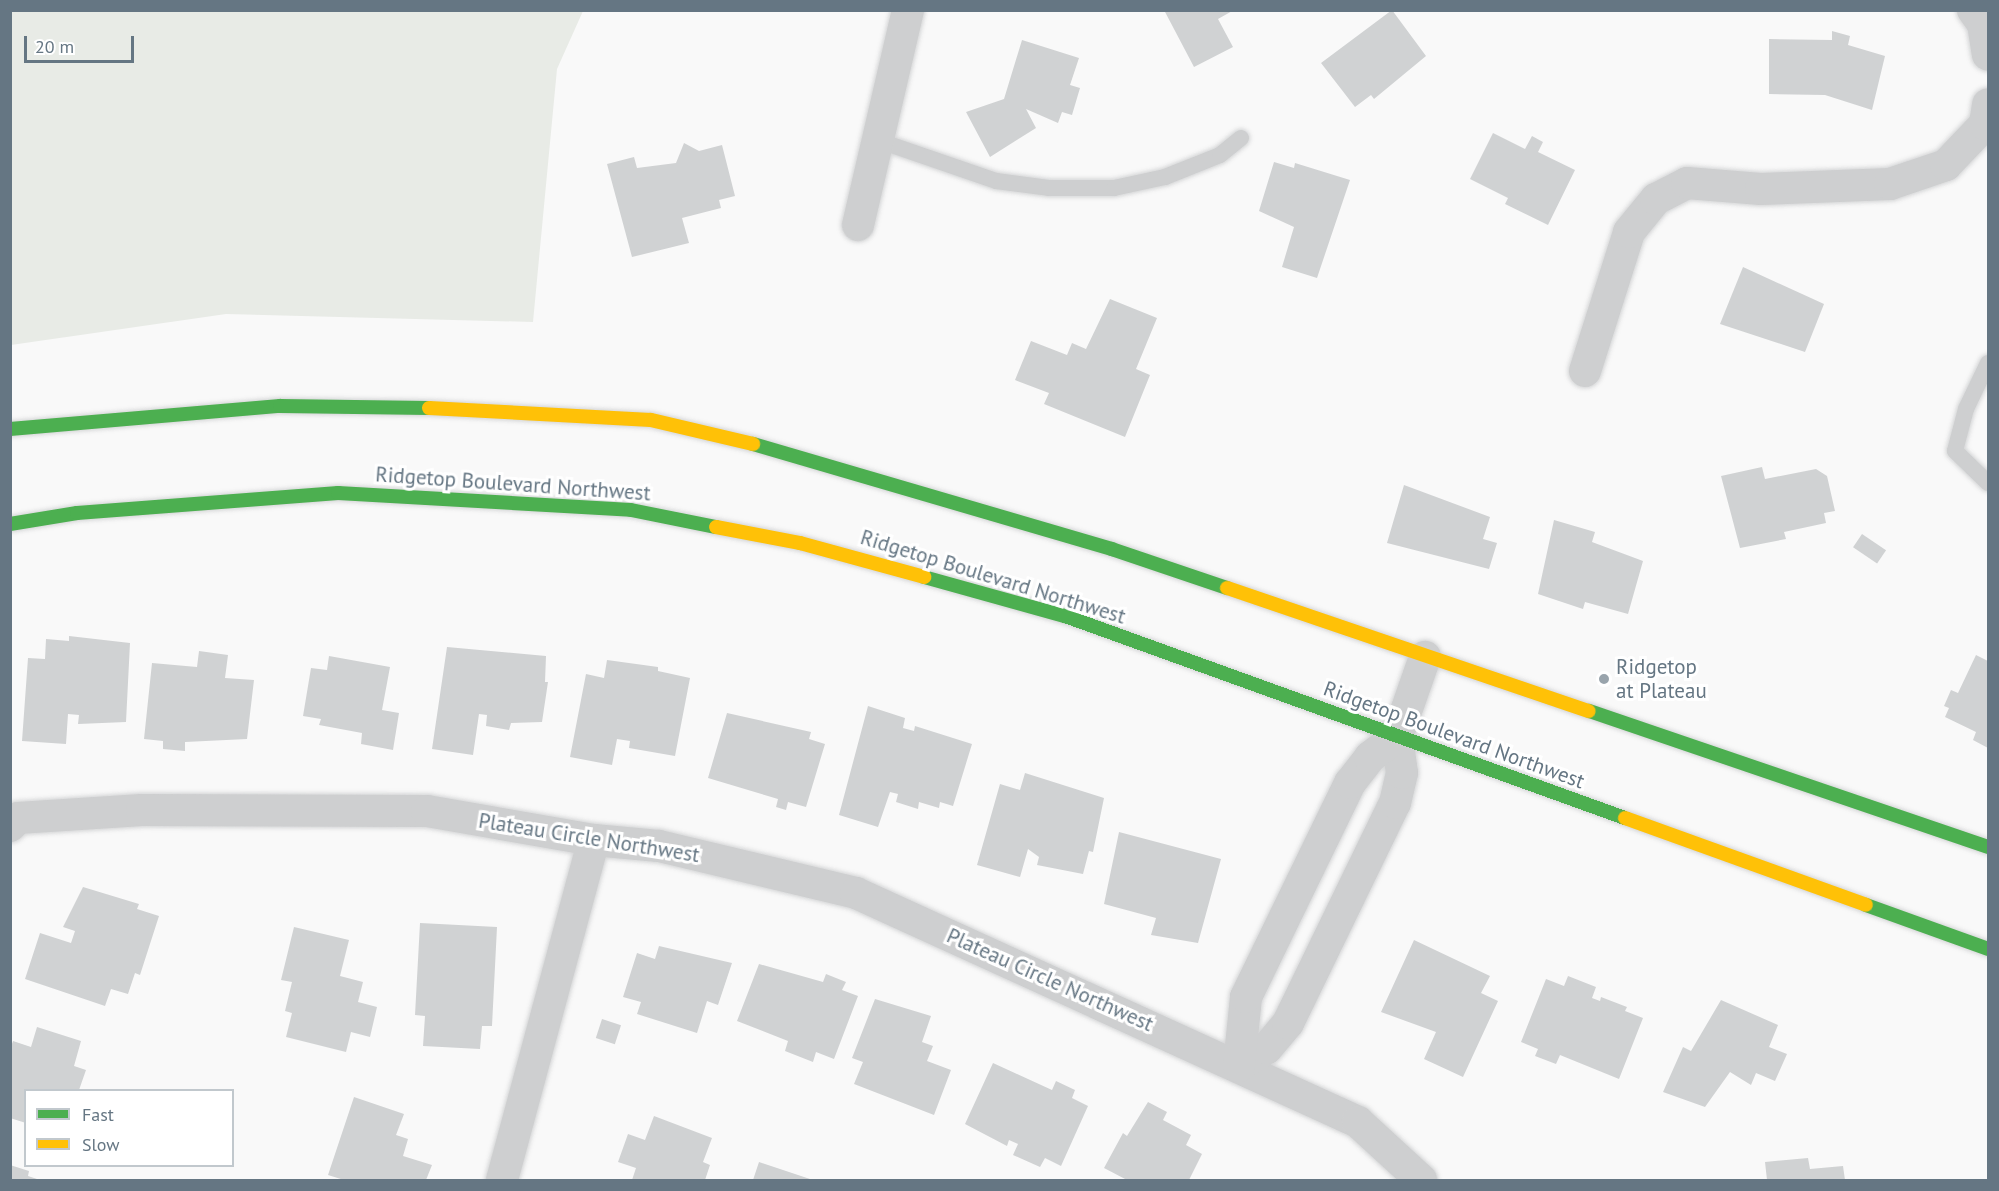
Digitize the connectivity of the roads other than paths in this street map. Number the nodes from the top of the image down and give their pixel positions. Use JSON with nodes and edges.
{"nodes":[{"id":1,"x":908,"y":10,"type":"edge"},
{"id":2,"x":1973,"y":10,"type":"edge"},
{"id":3,"x":1989,"y":55,"type":"edge"},
{"id":4,"x":1989,"y":104,"type":"edge"},
{"id":5,"x":1241,"y":138,"type":"dead end"},
{"id":6,"x":876,"y":140,"type":"junction"},
{"id":7,"x":858,"y":225,"type":"dead end"},
{"id":8,"x":1989,"y":363,"type":"edge"},
{"id":9,"x":1585,"y":371,"type":"dead end"},
{"id":10,"x":10,"y":429,"type":"edge"},
{"id":11,"x":1989,"y":483,"type":"edge"},
{"id":12,"x":10,"y":524,"type":"edge"},
{"id":13,"x":1425,"y":657,"type":"junction"},
{"id":14,"x":1397,"y":737,"type":"junction"},
{"id":15,"x":10,"y":826,"type":"edge"},
{"id":16,"x":594,"y":840,"type":"junction"},
{"id":17,"x":1989,"y":847,"type":"edge"},
{"id":18,"x":1989,"y":949,"type":"edge"},
{"id":19,"x":1239,"y":1066,"type":"junction"},
{"id":20,"x":502,"y":1180,"type":"edge"},
{"id":21,"x":1421,"y":1180,"type":"edge"}],
"edges":[{"from":1,"to":6,"type":"street"},
{"from":2,"to":3,"type":"street"},
{"from":4,"to":9,"type":"street"},
{"from":5,"to":6,"type":"lane"},
{"from":6,"to":7,"type":"street"},
{"from":8,"to":11,"type":"lane"},
{"from":10,"to":13,"type":"main road"},
{"from":12,"to":14,"type":"main road","name":"Ridgetop Boulevard Northwest"},
{"from":13,"to":14,"type":"street"},
{"from":13,"to":17,"type":"main road"},
{"from":14,"to":18,"type":"main road","name":"Ridgetop Boulevard Northwest"},
{"from":14,"to":19,"type":"street"},
{"from":14,"to":19,"type":"street"},
{"from":15,"to":16,"type":"street","name":"Plateau Circle Northwest"},
{"from":16,"to":19,"type":"street","name":"Plateau Circle Northwest"},
{"from":16,"to":20,"type":"street"},
{"from":19,"to":21,"type":"street","name":"Plateau Circle Northwest"}]}
